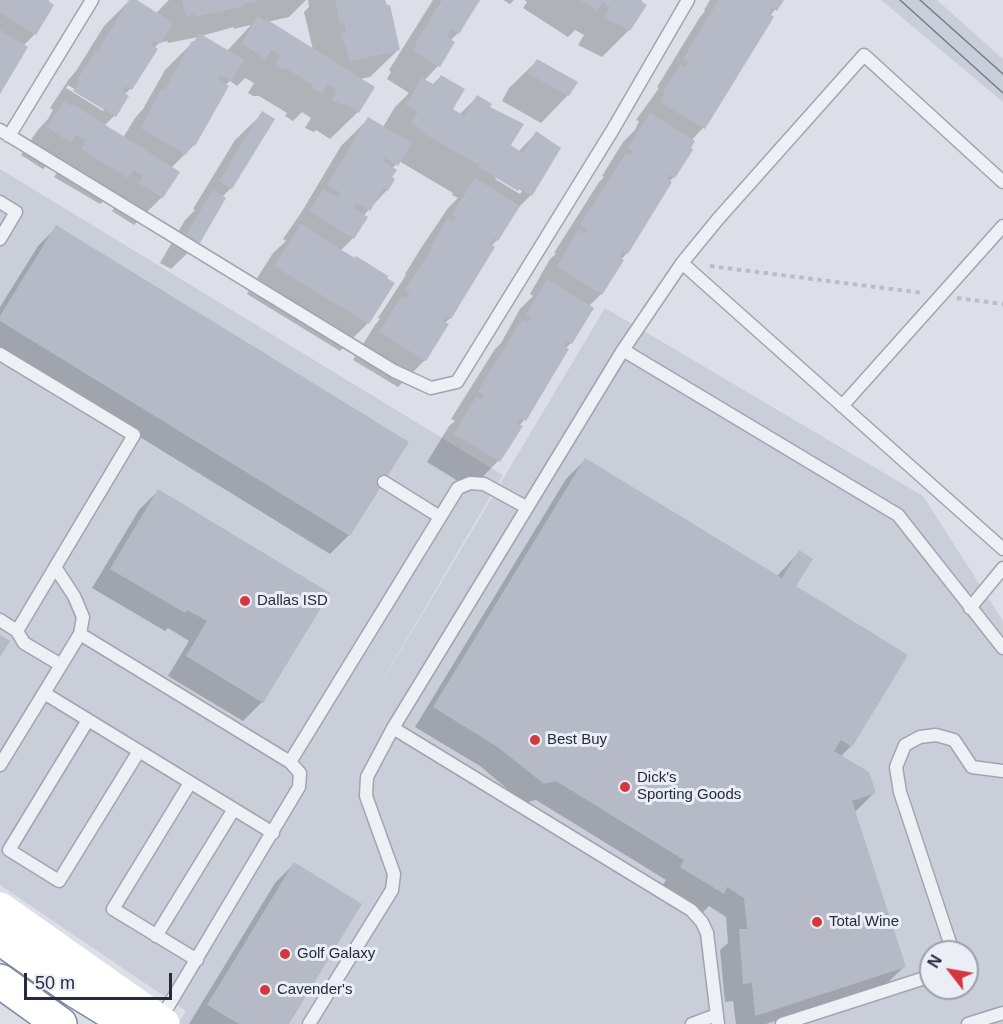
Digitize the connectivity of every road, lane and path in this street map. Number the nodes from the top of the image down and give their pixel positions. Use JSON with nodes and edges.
{"nodes":[{"id":1,"x":92,"y":0,"type":"edge"},
{"id":2,"x":688,"y":0,"type":"edge"},
{"id":3,"x":4,"y":133,"type":"edge"},
{"id":4,"x":1003,"y":182,"type":"edge"},
{"id":5,"x":0,"y":202,"type":"edge"},
{"id":6,"x":1003,"y":226,"type":"edge"},
{"id":7,"x":0,"y":239,"type":"edge"},
{"id":8,"x":682,"y":263,"type":"junction"},
{"id":9,"x":940,"y":296,"type":"junction"},
{"id":10,"x":1003,"y":304,"type":"edge"},
{"id":11,"x":623,"y":350,"type":"junction"},
{"id":12,"x":0,"y":354,"type":"edge"},
{"id":13,"x":842,"y":406,"type":"junction"},
{"id":14,"x":384,"y":482,"type":"dead end"},
{"id":15,"x":526,"y":507,"type":"junction"},
{"id":16,"x":440,"y":517,"type":"junction"},
{"id":17,"x":1003,"y":549,"type":"edge"},
{"id":18,"x":55,"y":567,"type":"junction"},
{"id":19,"x":1003,"y":568,"type":"edge"},
{"id":20,"x":970,"y":608,"type":"junction"},
{"id":21,"x":0,"y":620,"type":"edge"},
{"id":22,"x":17,"y":631,"type":"junction"},
{"id":23,"x":80,"y":634,"type":"junction"},
{"id":24,"x":1003,"y":648,"type":"edge"},
{"id":25,"x":61,"y":665,"type":"junction"},
{"id":26,"x":44,"y":693,"type":"junction"},
{"id":27,"x":88,"y":720,"type":"junction"},
{"id":28,"x":393,"y":728,"type":"junction"},
{"id":29,"x":139,"y":751,"type":"junction"},
{"id":30,"x":290,"y":762,"type":"junction"},
{"id":31,"x":0,"y":765,"type":"edge"},
{"id":32,"x":1003,"y":771,"type":"edge"},
{"id":33,"x":190,"y":783,"type":"junction"},
{"id":34,"x":234,"y":809,"type":"junction"},
{"id":35,"x":273,"y":833,"type":"junction"},
{"id":36,"x":0,"y":909,"type":"edge"},
{"id":37,"x":156,"y":936,"type":"junction"},
{"id":38,"x":0,"y":938,"type":"edge"},
{"id":39,"x":949,"y":940,"type":"edge"},
{"id":40,"x":197,"y":960,"type":"junction"},
{"id":41,"x":919,"y":980,"type":"edge"},
{"id":42,"x":0,"y":981,"type":"edge"},
{"id":43,"x":1003,"y":1013,"type":"edge"},
{"id":44,"x":717,"y":1020,"type":"edge"},
{"id":45,"x":151,"y":1023,"type":"edge"},
{"id":46,"x":60,"y":1024,"type":"edge"},
{"id":47,"x":309,"y":1024,"type":"edge"},
{"id":48,"x":692,"y":1024,"type":"edge"},
{"id":49,"x":782,"y":1024,"type":"edge"},
{"id":50,"x":968,"y":1024,"type":"edge"}],
"edges":[{"from":1,"to":3,"type":"lane"},
{"from":2,"to":3,"type":"lane"},
{"from":4,"to":8,"type":"lane"},
{"from":5,"to":7,"type":"lane"},
{"from":6,"to":9,"type":"lane"},
{"from":8,"to":9,"type":"path"},
{"from":8,"to":11,"type":"lane"},
{"from":8,"to":13,"type":"lane"},
{"from":9,"to":10,"type":"path"},
{"from":9,"to":13,"type":"lane"},
{"from":11,"to":15,"type":"lane"},
{"from":11,"to":20,"type":"lane"},
{"from":12,"to":18,"type":"lane"},
{"from":13,"to":17,"type":"lane"},
{"from":14,"to":16,"type":"lane"},
{"from":15,"to":16,"type":"lane"},
{"from":15,"to":28,"type":"lane"},
{"from":16,"to":30,"type":"lane"},
{"from":18,"to":22,"type":"lane"},
{"from":18,"to":23,"type":"lane"},
{"from":19,"to":20,"type":"lane"},
{"from":20,"to":24,"type":"lane"},
{"from":21,"to":22,"type":"lane"},
{"from":22,"to":25,"type":"lane"},
{"from":23,"to":25,"type":"lane"},
{"from":23,"to":30,"type":"lane"},
{"from":25,"to":26,"type":"lane"},
{"from":26,"to":27,"type":"lane"},
{"from":26,"to":31,"type":"lane"},
{"from":27,"to":29,"type":"lane"},
{"from":27,"to":29,"type":"lane"},
{"from":28,"to":44,"type":"lane"},
{"from":28,"to":47,"type":"lane"},
{"from":29,"to":33,"type":"lane"},
{"from":30,"to":35,"type":"lane"},
{"from":32,"to":39,"type":"lane"},
{"from":33,"to":34,"type":"lane"},
{"from":33,"to":37,"type":"lane"},
{"from":34,"to":35,"type":"lane"},
{"from":34,"to":37,"type":"lane"},
{"from":35,"to":40,"type":"lane"},
{"from":36,"to":45,"type":"main road"},
{"from":37,"to":40,"type":"lane"},
{"from":38,"to":45,"type":"main road"},
{"from":40,"to":45,"type":"lane"},
{"from":41,"to":49,"type":"lane"},
{"from":42,"to":46,"type":"main road"},
{"from":43,"to":50,"type":"lane"},
{"from":44,"to":48,"type":"lane"}]}
